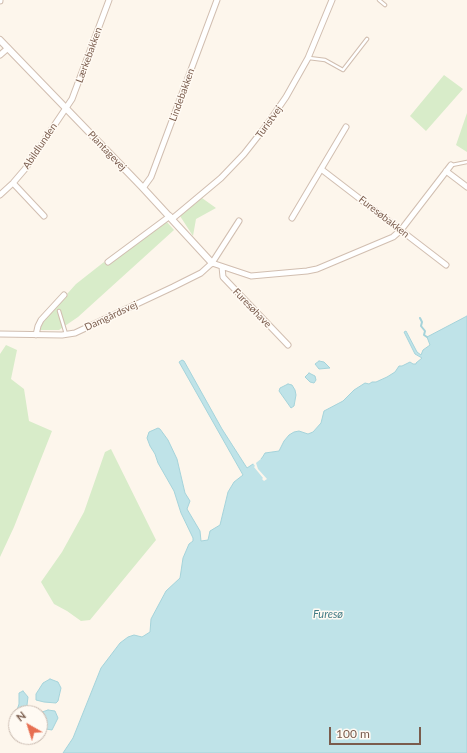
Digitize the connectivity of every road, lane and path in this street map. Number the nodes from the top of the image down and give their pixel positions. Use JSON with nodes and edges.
{"nodes":[{"id":1,"x":109,"y":0,"type":"edge"},
{"id":2,"x":217,"y":0,"type":"edge"},
{"id":3,"x":332,"y":0,"type":"edge"},
{"id":4,"x":379,"y":0,"type":"edge"},
{"id":5,"x":385,"y":5,"type":"dead end"},
{"id":6,"x":366,"y":39,"type":"dead end"},
{"id":7,"x":0,"y":40,"type":"edge"},
{"id":8,"x":8,"y":48,"type":"junction"},
{"id":9,"x":0,"y":56,"type":"edge"},
{"id":10,"x":308,"y":58,"type":"junction"},
{"id":11,"x":66,"y":108,"type":"junction"},
{"id":12,"x":346,"y":127,"type":"dead end"},
{"id":13,"x":467,"y":162,"type":"edge"},
{"id":14,"x":451,"y":165,"type":"joint"},
{"id":15,"x":321,"y":169,"type":"junction"},
{"id":16,"x":446,"y":171,"type":"junction"},
{"id":17,"x":13,"y":183,"type":"junction"},
{"id":18,"x":467,"y":187,"type":"edge"},
{"id":19,"x":143,"y":188,"type":"junction"},
{"id":20,"x":0,"y":195,"type":"edge"},
{"id":21,"x":44,"y":216,"type":"dead end"},
{"id":22,"x":171,"y":218,"type":"junction"},
{"id":23,"x":292,"y":218,"type":"dead end"},
{"id":24,"x":239,"y":221,"type":"dead end"},
{"id":25,"x":401,"y":230,"type":"junction"},
{"id":26,"x":108,"y":262,"type":"dead end"},
{"id":27,"x":212,"y":263,"type":"junction"},
{"id":28,"x":446,"y":265,"type":"dead end"},
{"id":29,"x":222,"y":267,"type":"junction"},
{"id":30,"x":64,"y":295,"type":"dead end"},
{"id":31,"x":59,"y":311,"type":"dead end"},
{"id":32,"x":0,"y":334,"type":"edge"},
{"id":33,"x":66,"y":334,"type":"junction"},
{"id":34,"x":36,"y":335,"type":"junction"},
{"id":35,"x":288,"y":345,"type":"dead end"}],
"edges":[{"from":1,"to":11,"type":"street","name":"Lærkebakken"},
{"from":2,"to":19,"type":"street","name":"Lindebakken"},
{"from":3,"to":10,"type":"street","name":"Turistvej"},
{"from":4,"to":5,"type":"lane"},
{"from":6,"to":10,"type":"lane"},
{"from":7,"to":8,"type":"street","name":"Plantagevej"},
{"from":8,"to":9,"type":"street"},
{"from":8,"to":11,"type":"street","name":"Plantagevej"},
{"from":10,"to":22,"type":"street","name":"Turistvej"},
{"from":11,"to":17,"type":"street","name":"Abildlunden"},
{"from":11,"to":19,"type":"street","name":"Plantagevej"},
{"from":12,"to":15,"type":"street"},
{"from":13,"to":14,"type":"lane","name":"Plantagevej"},
{"from":14,"to":16,"type":"street","name":"Plantagevej"},
{"from":15,"to":23,"type":"street"},
{"from":15,"to":25,"type":"street","name":"Furesøbakken"},
{"from":16,"to":18,"type":"street"},
{"from":16,"to":25,"type":"street","name":"Plantagevej"},
{"from":17,"to":20,"type":"street","name":"Abildlunden"},
{"from":17,"to":21,"type":"street"},
{"from":19,"to":22,"type":"street","name":"Plantagevej"},
{"from":22,"to":26,"type":"street","name":"Turistvej"},
{"from":22,"to":27,"type":"street","name":"Plantagevej"},
{"from":24,"to":27,"type":"street"},
{"from":25,"to":28,"type":"street","name":"Furesøbakken"},
{"from":25,"to":29,"type":"street","name":"Plantagevej"},
{"from":27,"to":29,"type":"street","name":"Plantagevej"},
{"from":27,"to":33,"type":"street","name":"Damgårdsvej"},
{"from":29,"to":35,"type":"street","name":"Furesøhave"},
{"from":30,"to":34,"type":"street"},
{"from":31,"to":33,"type":"lane"},
{"from":32,"to":34,"type":"street","name":"Damgårdsvej"},
{"from":33,"to":34,"type":"street","name":"Damgårdsvej"}]}
